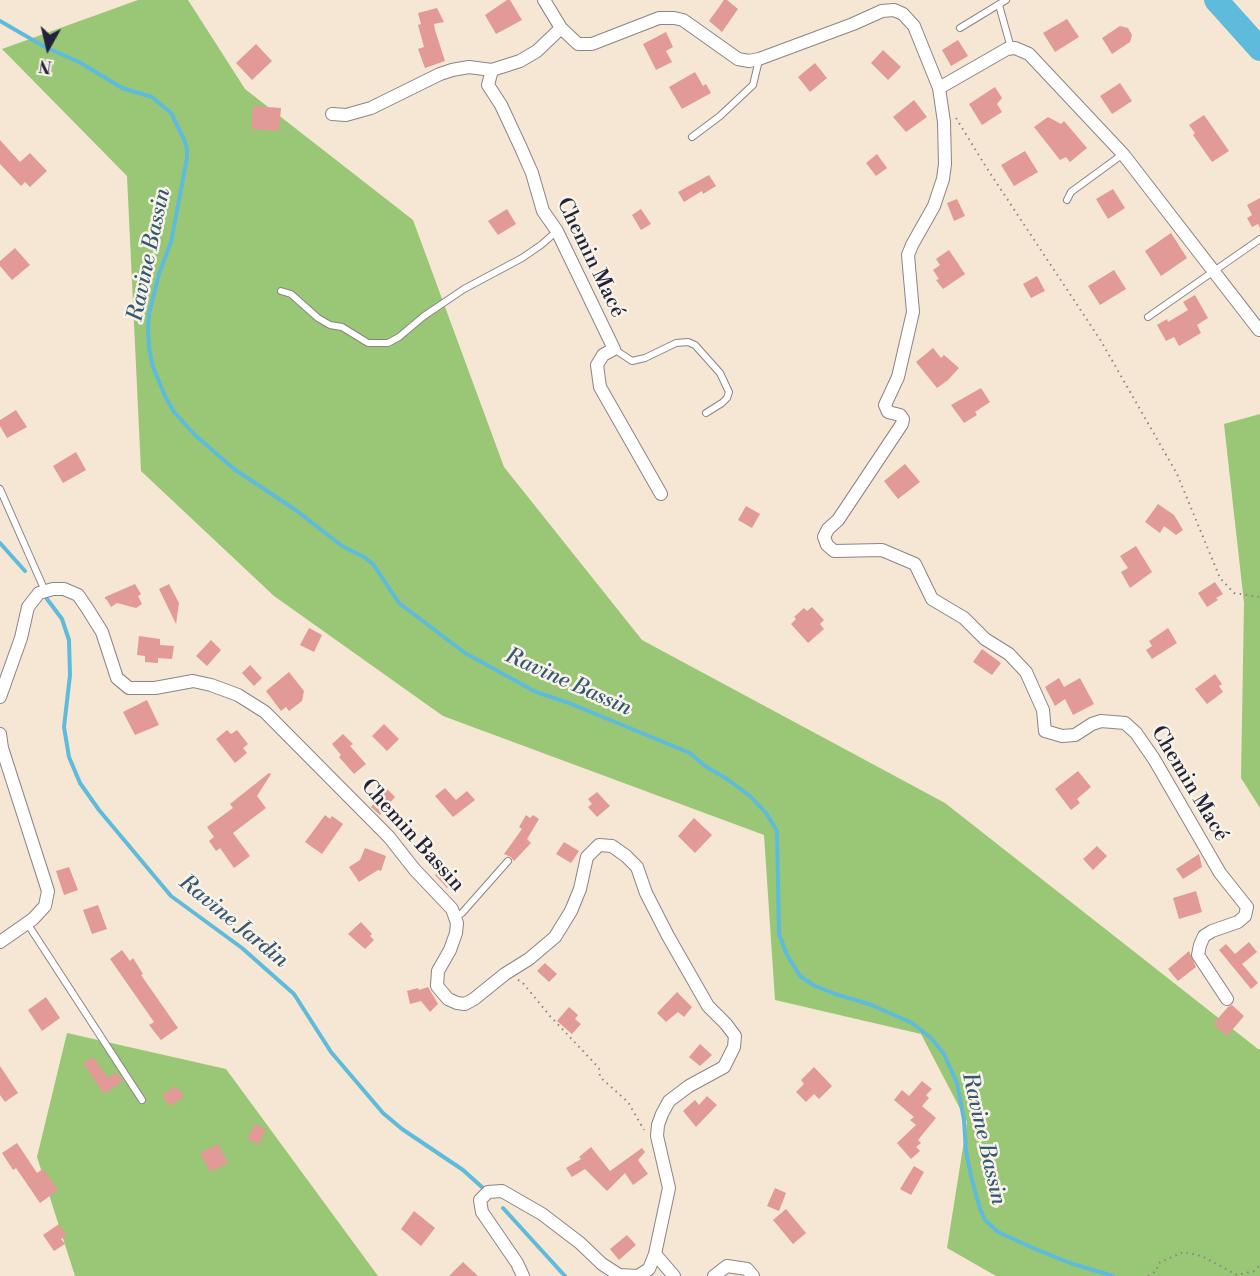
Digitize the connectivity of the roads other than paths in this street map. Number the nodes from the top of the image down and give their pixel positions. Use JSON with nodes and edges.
{"nodes":[{"id":1,"x":544,"y":0,"type":"edge"},
{"id":2,"x":1006,"y":0,"type":"edge"},
{"id":3,"x":894,"y":5,"type":"edge"},
{"id":4,"x":999,"y":5,"type":"junction"},
{"id":5,"x":561,"y":28,"type":"junction"},
{"id":6,"x":960,"y":28,"type":"dead end"},
{"id":7,"x":1011,"y":48,"type":"junction"},
{"id":8,"x":759,"y":59,"type":"junction"},
{"id":9,"x":492,"y":70,"type":"junction"},
{"id":10,"x":940,"y":93,"type":"junction"},
{"id":11,"x":332,"y":114,"type":"dead end"},
{"id":12,"x":692,"y":136,"type":"dead end"},
{"id":13,"x":1123,"y":154,"type":"junction"},
{"id":14,"x":1067,"y":200,"type":"dead end"},
{"id":15,"x":557,"y":231,"type":"junction"},
{"id":16,"x":1260,"y":239,"type":"edge"},
{"id":17,"x":1214,"y":273,"type":"junction"},
{"id":18,"x":280,"y":291,"type":"dead end"},
{"id":19,"x":1148,"y":317,"type":"dead end"},
{"id":20,"x":1259,"y":330,"type":"edge"},
{"id":21,"x":614,"y":349,"type":"junction"},
{"id":22,"x":706,"y":413,"type":"dead end"},
{"id":23,"x":0,"y":489,"type":"edge"},
{"id":24,"x":661,"y":494,"type":"dead end"},
{"id":25,"x":45,"y":591,"type":"junction"},
{"id":26,"x":0,"y":697,"type":"edge"},
{"id":27,"x":0,"y":734,"type":"edge"},
{"id":28,"x":508,"y":861,"type":"dead end"},
{"id":29,"x":455,"y":917,"type":"junction"},
{"id":30,"x":27,"y":923,"type":"junction"},
{"id":31,"x":0,"y":942,"type":"edge"},
{"id":32,"x":1227,"y":999,"type":"dead end"},
{"id":33,"x":142,"y":1100,"type":"dead end"},
{"id":34,"x":656,"y":1254,"type":"junction"},
{"id":35,"x":524,"y":1276,"type":"edge"},
{"id":36,"x":674,"y":1276,"type":"edge"},
{"id":37,"x":714,"y":1276,"type":"edge"},
{"id":38,"x":753,"y":1276,"type":"edge"}],
"edges":[{"from":1,"to":5,"type":"street"},
{"from":2,"to":4,"type":"lane"},
{"from":3,"to":8,"type":"street","name":"Chemin Macé"},
{"from":3,"to":10,"type":"street","name":"Chemin Macé"},
{"from":4,"to":6,"type":"lane"},
{"from":4,"to":7,"type":"lane"},
{"from":5,"to":8,"type":"street"},
{"from":5,"to":9,"type":"street"},
{"from":7,"to":10,"type":"street"},
{"from":7,"to":13,"type":"street"},
{"from":8,"to":12,"type":"lane"},
{"from":9,"to":11,"type":"street"},
{"from":9,"to":15,"type":"street","name":"Chemin Macé"},
{"from":10,"to":32,"type":"street","name":"Chemin Macé"},
{"from":13,"to":14,"type":"lane"},
{"from":13,"to":17,"type":"street"},
{"from":15,"to":18,"type":"lane"},
{"from":15,"to":21,"type":"street","name":"Chemin Macé"},
{"from":16,"to":17,"type":"lane"},
{"from":17,"to":19,"type":"lane"},
{"from":17,"to":20,"type":"street"},
{"from":21,"to":22,"type":"lane"},
{"from":21,"to":24,"type":"street","name":"Chemin Macé"},
{"from":23,"to":25,"type":"lane"},
{"from":25,"to":26,"type":"street"},
{"from":25,"to":29,"type":"street","name":"Chemin Bassin"},
{"from":27,"to":30,"type":"street"},
{"from":28,"to":29,"type":"lane"},
{"from":29,"to":34,"type":"street","name":"Chemin Bassin"},
{"from":30,"to":31,"type":"street"},
{"from":30,"to":33,"type":"lane"},
{"from":34,"to":35,"type":"street"},
{"from":34,"to":36,"type":"street"},
{"from":37,"to":38,"type":"street"}]}
